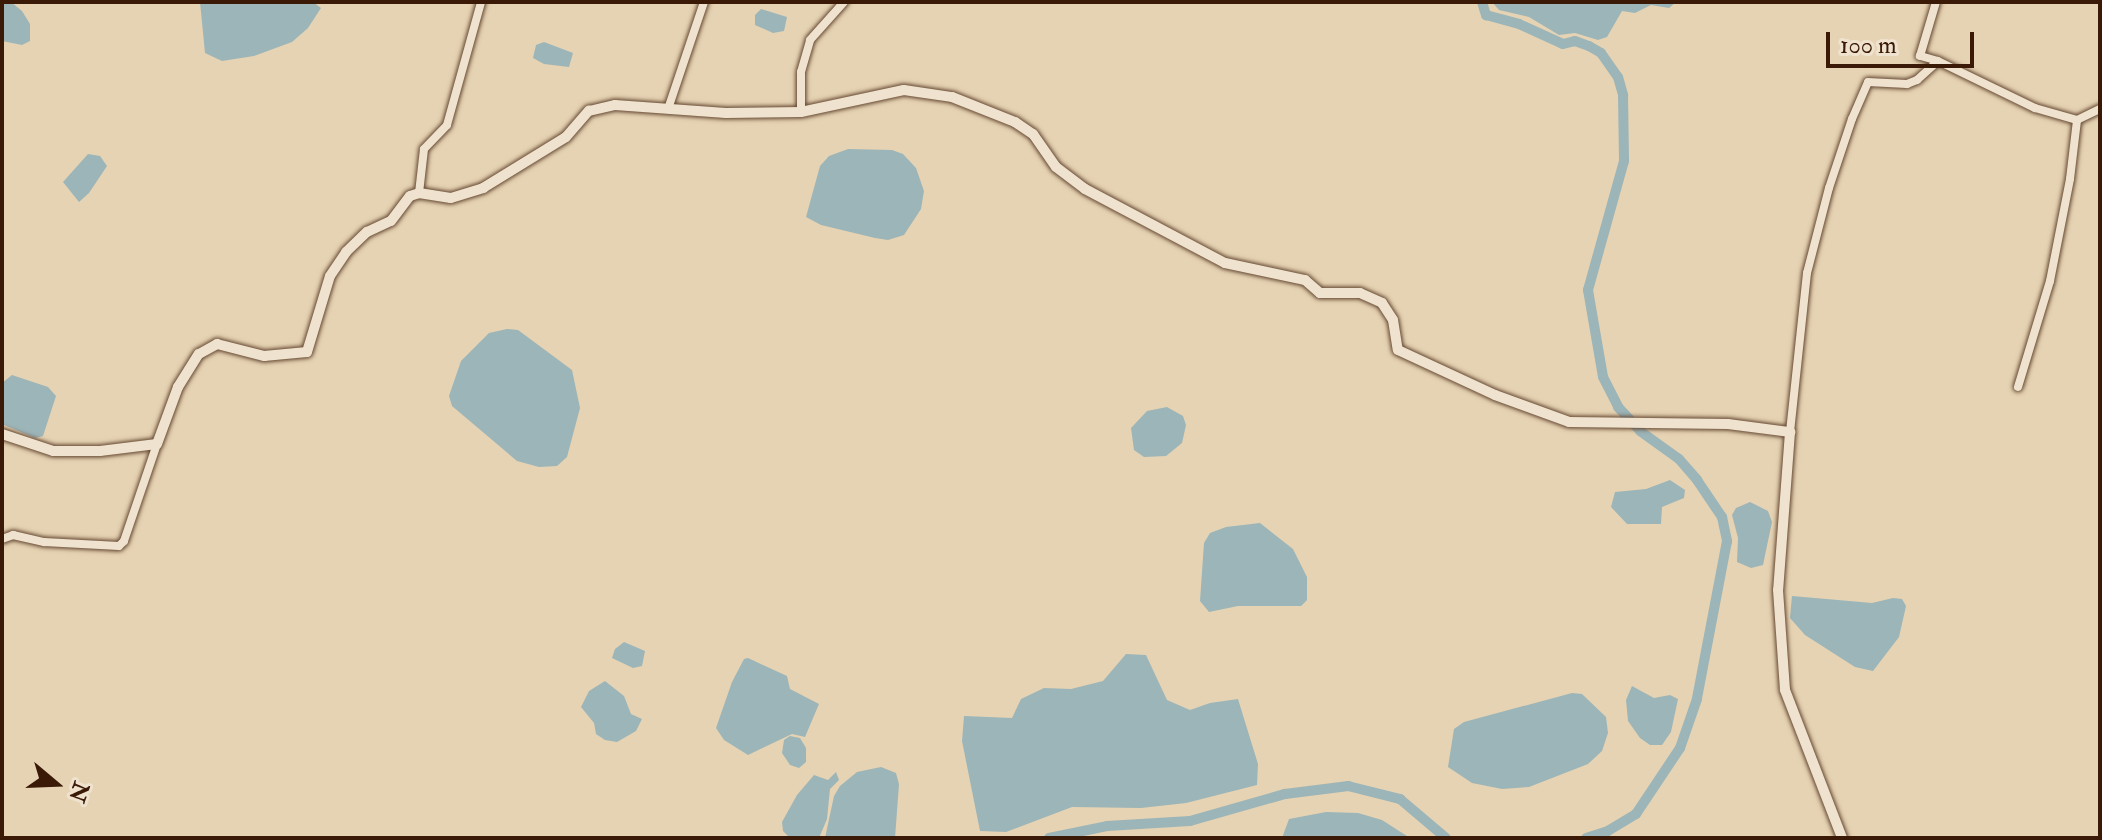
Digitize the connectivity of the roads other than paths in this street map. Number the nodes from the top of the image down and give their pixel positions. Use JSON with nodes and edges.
{"nodes":[{"id":1,"x":481,"y":2,"type":"edge"},
{"id":2,"x":704,"y":2,"type":"edge"},
{"id":3,"x":844,"y":2,"type":"edge"},
{"id":4,"x":1936,"y":2,"type":"edge"},
{"id":5,"x":1938,"y":61,"type":"junction"},
{"id":6,"x":668,"y":109,"type":"junction"},
{"id":7,"x":2100,"y":109,"type":"edge"},
{"id":8,"x":801,"y":112,"type":"junction"},
{"id":9,"x":2077,"y":120,"type":"junction"},
{"id":10,"x":419,"y":193,"type":"junction"},
{"id":11,"x":2018,"y":387,"type":"dead end"},
{"id":12,"x":1790,"y":432,"type":"junction"},
{"id":13,"x":2,"y":434,"type":"edge"},
{"id":14,"x":157,"y":444,"type":"junction"},
{"id":15,"x":2,"y":539,"type":"edge"},
{"id":16,"x":1842,"y":838,"type":"edge"}],
"edges":[{"from":1,"to":10,"type":"street"},
{"from":2,"to":6,"type":"street"},
{"from":3,"to":8,"type":"street"},
{"from":4,"to":5,"type":"street"},
{"from":5,"to":9,"type":"street"},
{"from":5,"to":12,"type":"street"},
{"from":6,"to":8,"type":"street"},
{"from":6,"to":10,"type":"street"},
{"from":7,"to":9,"type":"street"},
{"from":8,"to":12,"type":"street"},
{"from":9,"to":11,"type":"street"},
{"from":10,"to":14,"type":"street"},
{"from":12,"to":16,"type":"street"},
{"from":13,"to":14,"type":"street"},
{"from":14,"to":15,"type":"street"}]}
